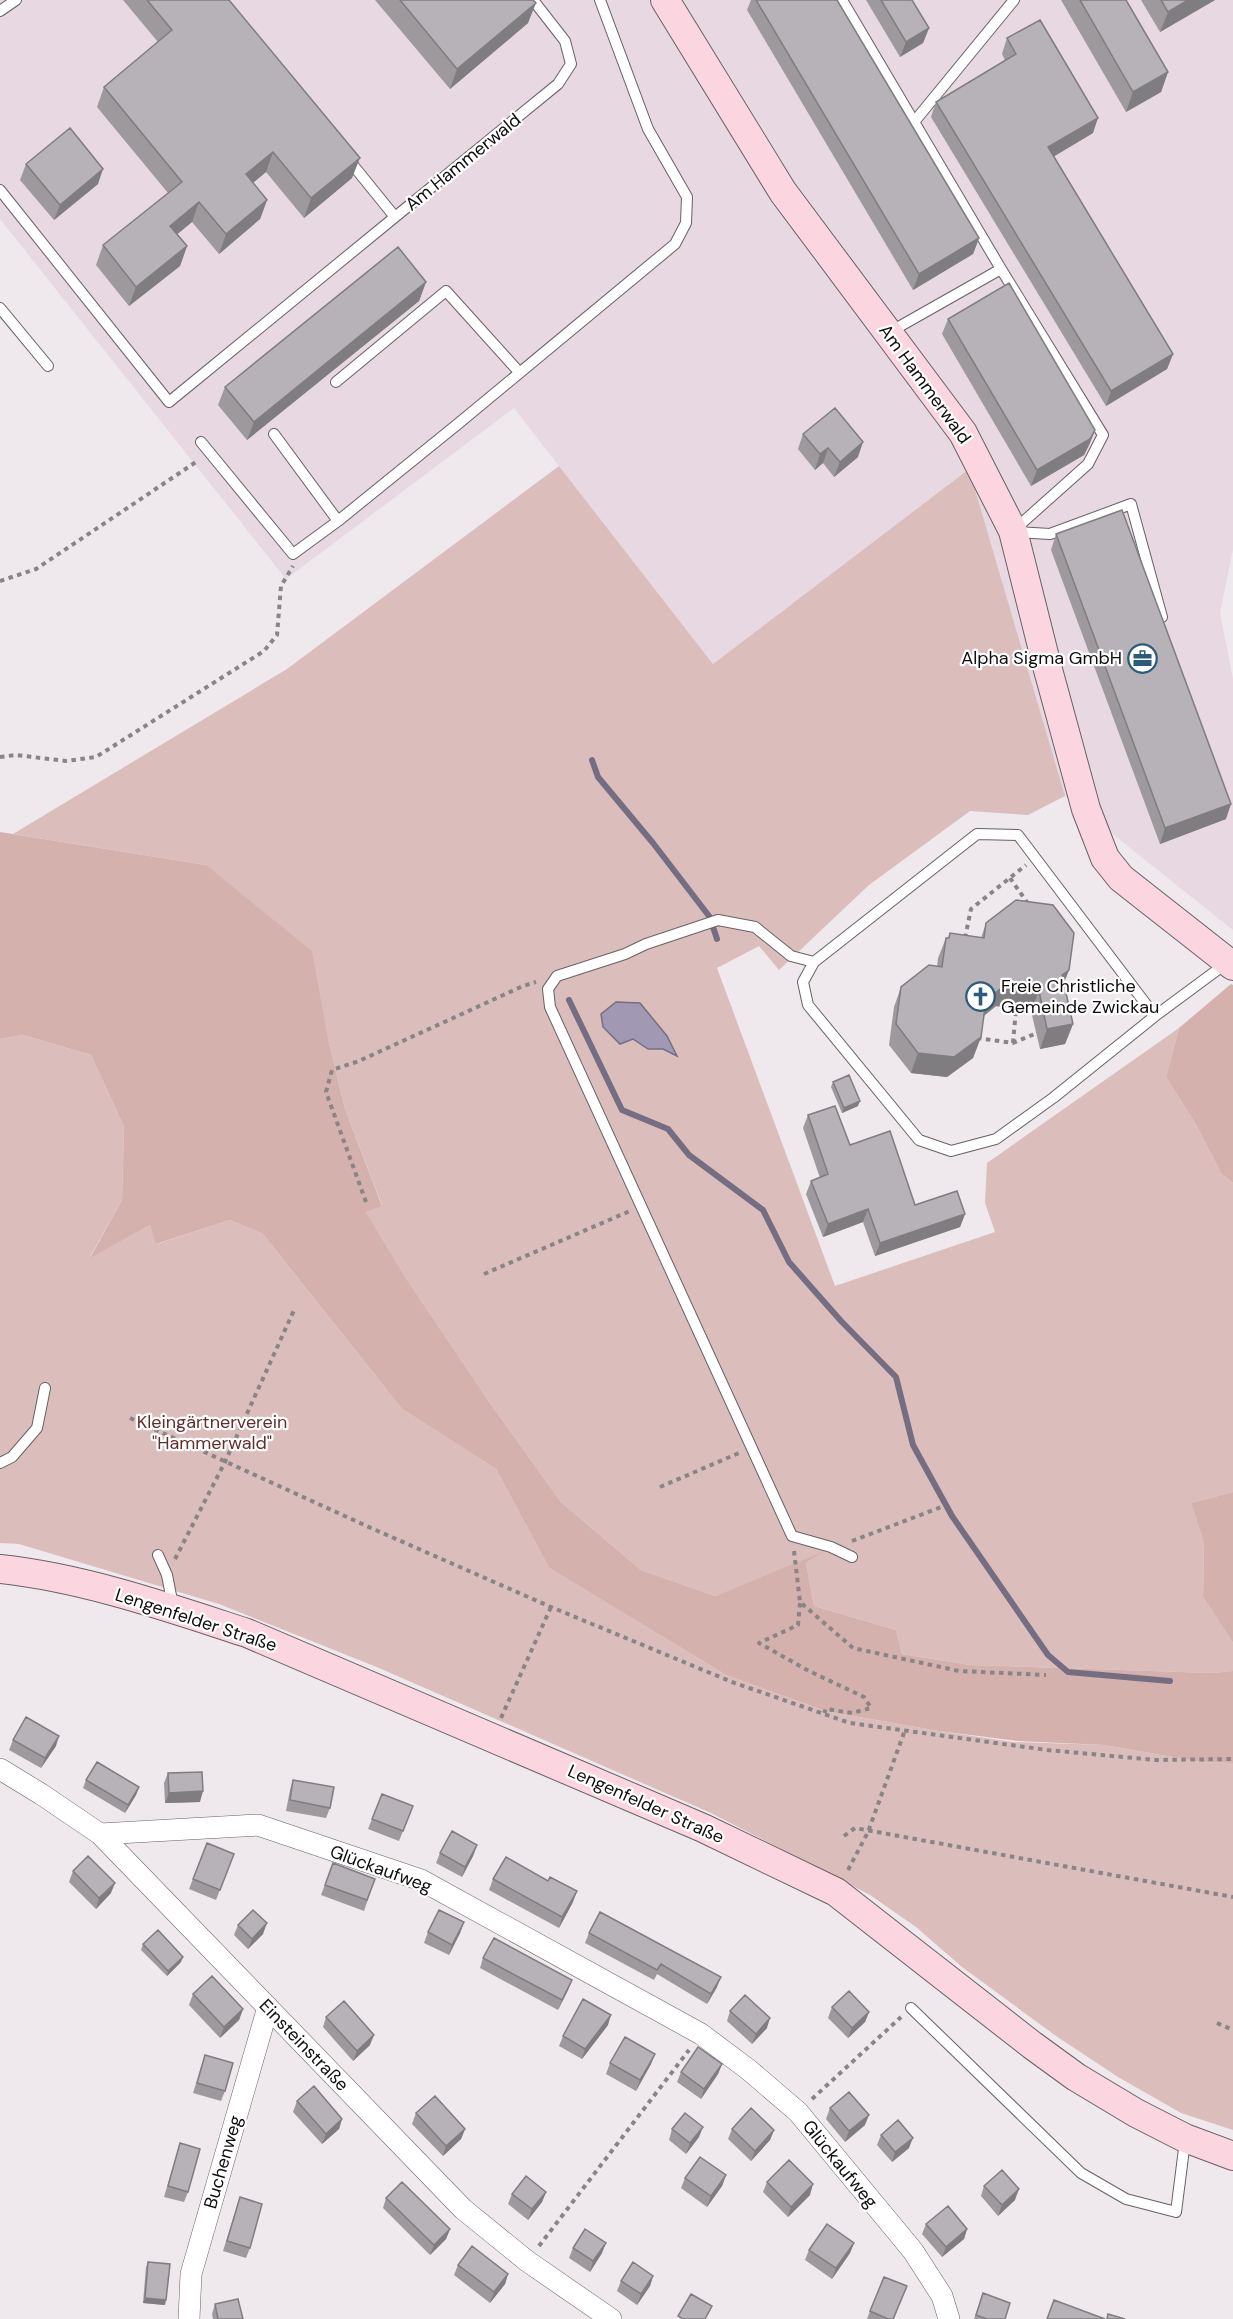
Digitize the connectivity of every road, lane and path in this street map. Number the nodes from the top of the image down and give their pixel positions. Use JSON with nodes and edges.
{"nodes":[{"id":1,"x":16,"y":0,"type":"edge"},
{"id":2,"x":533,"y":0,"type":"edge"},
{"id":3,"x":600,"y":0,"type":"edge"},
{"id":4,"x":665,"y":0,"type":"edge"},
{"id":5,"x":842,"y":0,"type":"edge"},
{"id":6,"x":1014,"y":0,"type":"edge"},
{"id":7,"x":0,"y":11,"type":"edge"},
{"id":8,"x":914,"y":122,"type":"junction"},
{"id":9,"x":344,"y":154,"type":"edge"},
{"id":10,"x":0,"y":190,"type":"edge"},
{"id":11,"x":395,"y":217,"type":"junction"},
{"id":12,"x":1001,"y":269,"type":"junction"},
{"id":13,"x":0,"y":308,"type":"edge"},
{"id":14,"x":888,"y":333,"type":"junction"},
{"id":15,"x":48,"y":366,"type":"dead end"},
{"id":16,"x":519,"y":372,"type":"junction"},
{"id":17,"x":336,"y":382,"type":"dead end"},
{"id":18,"x":274,"y":434,"type":"dead end"},
{"id":19,"x":201,"y":442,"type":"dead end"},
{"id":20,"x":210,"y":453,"type":"junction"},
{"id":21,"x":338,"y":521,"type":"junction"},
{"id":22,"x":1013,"y":531,"type":"junction"},
{"id":23,"x":293,"y":554,"type":"junction"},
{"id":24,"x":0,"y":581,"type":"edge"},
{"id":25,"x":1162,"y":617,"type":"edge"},
{"id":26,"x":0,"y":757,"type":"edge"},
{"id":27,"x":1036,"y":858,"type":"junction"},
{"id":28,"x":1010,"y":878,"type":"junction"},
{"id":29,"x":1028,"y":914,"type":"edge"},
{"id":30,"x":964,"y":942,"type":"edge"},
{"id":31,"x":814,"y":962,"type":"junction"},
{"id":32,"x":1230,"y":964,"type":"edge"},
{"id":33,"x":557,"y":976,"type":"junction"},
{"id":34,"x":1016,"y":1009,"type":"dead end"},
{"id":35,"x":1155,"y":1016,"type":"junction"},
{"id":36,"x":1036,"y":1033,"type":"dead end"},
{"id":37,"x":976,"y":1038,"type":"edge"},
{"id":38,"x":1013,"y":1043,"type":"junction"},
{"id":39,"x":366,"y":1202,"type":"dead end"},
{"id":40,"x":641,"y":1204,"type":"junction"},
{"id":41,"x":484,"y":1274,"type":"dead end"},
{"id":42,"x":295,"y":1308,"type":"dead end"},
{"id":43,"x":45,"y":1388,"type":"dead end"},
{"id":44,"x":130,"y":1418,"type":"dead end"},
{"id":45,"x":750,"y":1448,"type":"junction"},
{"id":46,"x":225,"y":1462,"type":"junction"},
{"id":47,"x":0,"y":1463,"type":"edge"},
{"id":48,"x":660,"y":1486,"type":"dead end"},
{"id":49,"x":944,"y":1506,"type":"dead end"},
{"id":50,"x":792,"y":1536,"type":"junction"},
{"id":51,"x":831,"y":1547,"type":"junction"},
{"id":52,"x":158,"y":1555,"type":"dead end"},
{"id":53,"x":852,"y":1557,"type":"dead end"},
{"id":54,"x":0,"y":1569,"type":"edge"},
{"id":55,"x":166,"y":1575,"type":"junction"},
{"id":56,"x":800,"y":1602,"type":"junction"},
{"id":57,"x":551,"y":1607,"type":"junction"},
{"id":58,"x":174,"y":1610,"type":"junction"},
{"id":59,"x":1046,"y":1675,"type":"dead end"},
{"id":60,"x":824,"y":1713,"type":"junction"},
{"id":61,"x":905,"y":1730,"type":"junction"},
{"id":62,"x":491,"y":1737,"type":"junction"},
{"id":63,"x":1233,"y":1759,"type":"edge"},
{"id":64,"x":0,"y":1769,"type":"edge"},
{"id":65,"x":868,"y":1832,"type":"junction"},
{"id":66,"x":100,"y":1834,"type":"junction"},
{"id":67,"x":844,"y":1836,"type":"dead end"},
{"id":68,"x":848,"y":1870,"type":"dead end"},
{"id":69,"x":1233,"y":1897,"type":"edge"},
{"id":70,"x":268,"y":2007,"type":"junction"},
{"id":71,"x":911,"y":2008,"type":"joint"},
{"id":72,"x":1217,"y":2023,"type":"dead end"},
{"id":73,"x":1233,"y":2030,"type":"edge"},
{"id":74,"x":701,"y":2034,"type":"junction"},
{"id":75,"x":798,"y":2112,"type":"junction"},
{"id":76,"x":1185,"y":2138,"type":"junction"},
{"id":77,"x":1233,"y":2156,"type":"edge"},
{"id":78,"x":527,"y":2261,"type":"junction"},
{"id":79,"x":189,"y":2319,"type":"edge"},
{"id":80,"x":610,"y":2319,"type":"edge"},
{"id":81,"x":949,"y":2319,"type":"edge"}],
"edges":[{"from":1,"to":7,"type":"lane"},
{"from":2,"to":11,"type":"lane","name":"Am Hammerwald"},
{"from":3,"to":16,"type":"lane"},
{"from":4,"to":14,"type":"main road","name":"Am Hammerwald"},
{"from":5,"to":8,"type":"lane"},
{"from":6,"to":8,"type":"lane"},
{"from":8,"to":12,"type":"lane"},
{"from":9,"to":11,"type":"lane","name":"Am Hammerwald"},
{"from":10,"to":11,"type":"lane"},
{"from":12,"to":14,"type":"lane"},
{"from":12,"to":22,"type":"lane"},
{"from":13,"to":15,"type":"lane"},
{"from":14,"to":22,"type":"main road","name":"Am Hammerwald"},
{"from":16,"to":17,"type":"lane"},
{"from":16,"to":21,"type":"lane"},
{"from":18,"to":21,"type":"lane"},
{"from":19,"to":20,"type":"lane"},
{"from":20,"to":23,"type":"lane"},
{"from":20,"to":24,"type":"path"},
{"from":21,"to":23,"type":"lane"},
{"from":22,"to":25,"type":"lane"},
{"from":22,"to":32,"type":"main road","name":"Am Hammerwald"},
{"from":23,"to":26,"type":"path"},
{"from":27,"to":28,"type":"path"},
{"from":27,"to":31,"type":"lane"},
{"from":27,"to":35,"type":"lane"},
{"from":28,"to":29,"type":"path"},
{"from":28,"to":30,"type":"path"},
{"from":31,"to":33,"type":"lane"},
{"from":31,"to":35,"type":"lane"},
{"from":32,"to":35,"type":"lane"},
{"from":33,"to":39,"type":"path"},
{"from":33,"to":40,"type":"lane"},
{"from":34,"to":38,"type":"path"},
{"from":36,"to":38,"type":"path"},
{"from":37,"to":38,"type":"path"},
{"from":40,"to":41,"type":"path"},
{"from":40,"to":45,"type":"lane"},
{"from":42,"to":46,"type":"path"},
{"from":43,"to":47,"type":"lane"},
{"from":44,"to":46,"type":"path"},
{"from":45,"to":48,"type":"path"},
{"from":45,"to":50,"type":"lane"},
{"from":46,"to":55,"type":"path"},
{"from":46,"to":57,"type":"path"},
{"from":49,"to":51,"type":"path"},
{"from":50,"to":51,"type":"lane"},
{"from":50,"to":56,"type":"path"},
{"from":51,"to":53,"type":"lane"},
{"from":52,"to":55,"type":"lane"},
{"from":54,"to":58,"type":"main road","name":"Lengenfelder Straße"},
{"from":55,"to":58,"type":"lane"},
{"from":56,"to":59,"type":"path"},
{"from":56,"to":60,"type":"path"},
{"from":57,"to":60,"type":"path"},
{"from":57,"to":62,"type":"path"},
{"from":58,"to":62,"type":"main road","name":"Lengenfelder Straße"},
{"from":60,"to":61,"type":"path"},
{"from":61,"to":63,"type":"path"},
{"from":61,"to":65,"type":"path"},
{"from":62,"to":76,"type":"main road","name":"Lengenfelder Straße"},
{"from":64,"to":66,"type":"street","name":"Einsteinstraße"},
{"from":65,"to":67,"type":"path"},
{"from":65,"to":68,"type":"path"},
{"from":65,"to":69,"type":"path"},
{"from":66,"to":70,"type":"street","name":"Einsteinstraße"},
{"from":66,"to":74,"type":"street","name":"Glückaufweg"},
{"from":70,"to":78,"type":"street","name":"Einsteinstraße"},
{"from":70,"to":79,"type":"street","name":"Buchenweg"},
{"from":71,"to":75,"type":"path"},
{"from":71,"to":76,"type":"lane"},
{"from":72,"to":73,"type":"path"},
{"from":74,"to":75,"type":"street","name":"Glückaufweg"},
{"from":74,"to":78,"type":"path"},
{"from":75,"to":81,"type":"street","name":"Glückaufweg"},
{"from":76,"to":77,"type":"main road","name":"Lengenfelder Straße"},
{"from":78,"to":80,"type":"street","name":"Einsteinstraße"}]}
